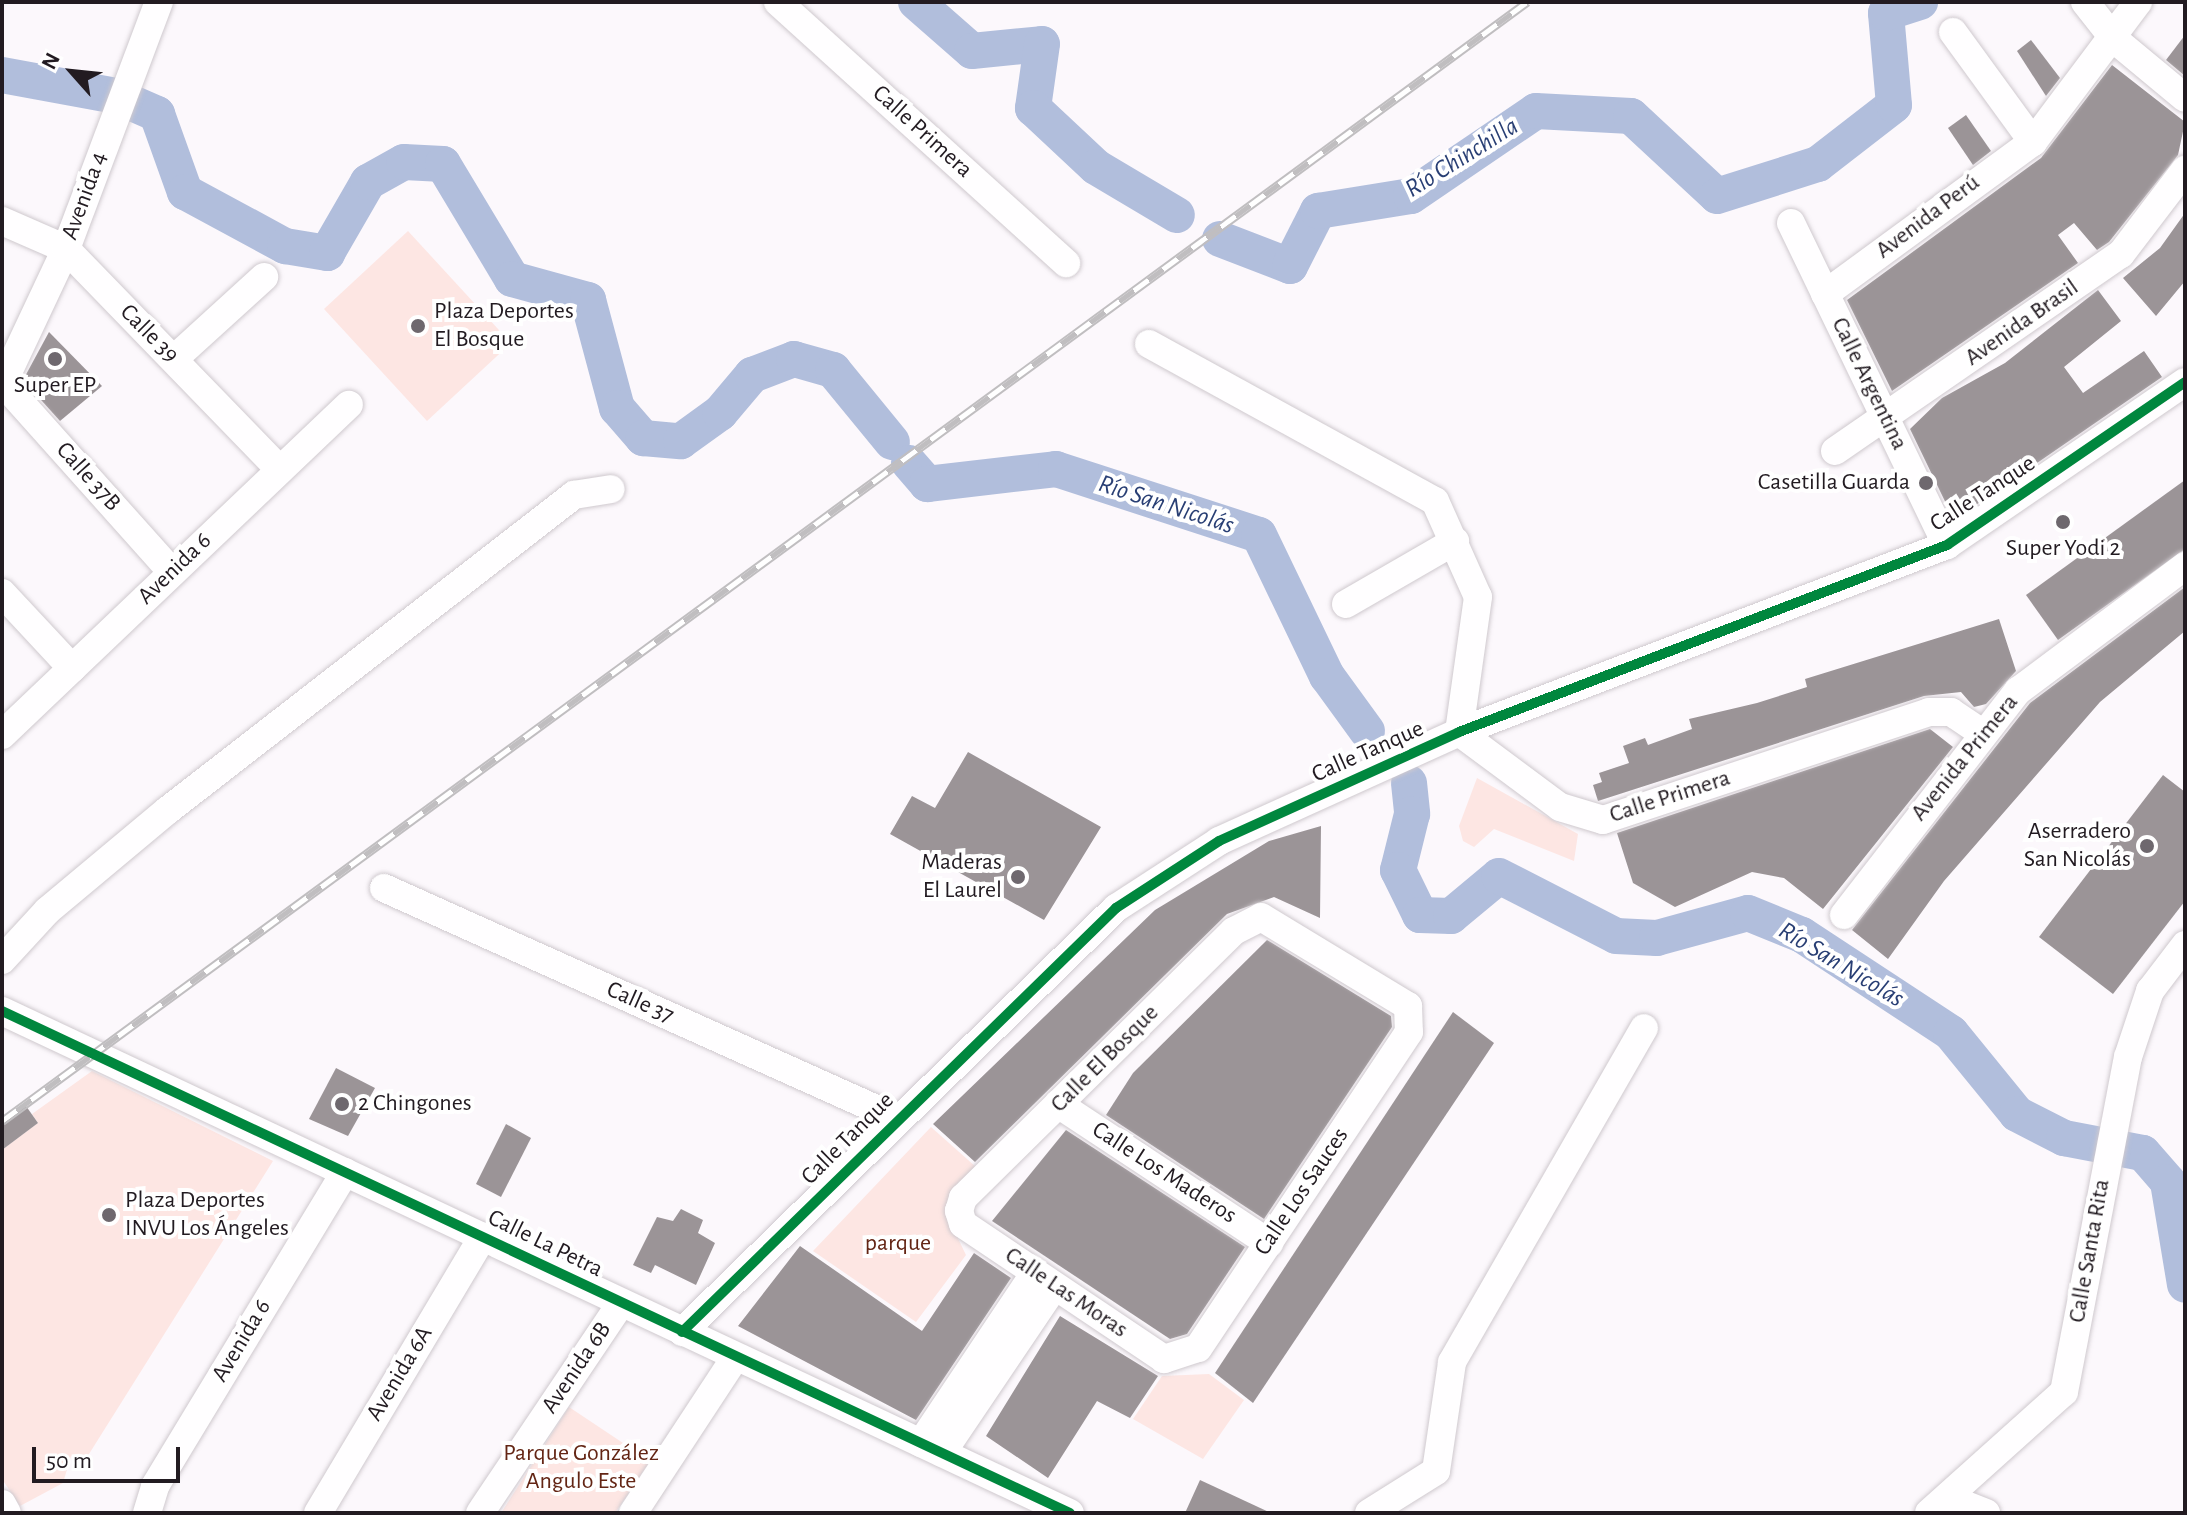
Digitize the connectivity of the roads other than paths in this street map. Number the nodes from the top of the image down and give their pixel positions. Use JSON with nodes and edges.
{"nodes":[{"id":1,"x":159,"y":2,"type":"edge"},
{"id":2,"x":778,"y":2,"type":"edge"},
{"id":3,"x":2085,"y":2,"type":"edge"},
{"id":4,"x":2138,"y":2,"type":"edge"},
{"id":5,"x":1953,"y":32,"type":"dead end"},
{"id":6,"x":2114,"y":39,"type":"junction"},
{"id":7,"x":2185,"y":98,"type":"edge"},
{"id":8,"x":2033,"y":142,"type":"junction"},
{"id":9,"x":2185,"y":170,"type":"edge"},
{"id":10,"x":2,"y":221,"type":"edge"},
{"id":11,"x":1791,"y":223,"type":"dead end"},
{"id":12,"x":66,"y":249,"type":"junction"},
{"id":13,"x":1066,"y":263,"type":"dead end"},
{"id":14,"x":264,"y":277,"type":"dead end"},
{"id":15,"x":1825,"y":294,"type":"junction"},
{"id":16,"x":1149,"y":344,"type":"dead end"},
{"id":17,"x":174,"y":359,"type":"junction"},
{"id":18,"x":2185,"y":382,"type":"edge"},
{"id":19,"x":3,"y":384,"type":"edge"},
{"id":20,"x":349,"y":405,"type":"dead end"},
{"id":21,"x":1885,"y":418,"type":"junction"},
{"id":22,"x":1835,"y":451,"type":"dead end"},
{"id":23,"x":279,"y":469,"type":"junction"},
{"id":24,"x":611,"y":489,"type":"dead end"},
{"id":25,"x":1455,"y":541,"type":"junction"},
{"id":26,"x":1947,"y":545,"type":"junction"},
{"id":27,"x":2185,"y":566,"type":"edge"},
{"id":28,"x":172,"y":572,"type":"junction"},
{"id":29,"x":2,"y":593,"type":"edge"},
{"id":30,"x":1346,"y":604,"type":"dead end"},
{"id":31,"x":72,"y":668,"type":"junction"},
{"id":32,"x":1459,"y":732,"type":"junction"},
{"id":33,"x":1981,"y":732,"type":"junction"},
{"id":34,"x":2,"y":735,"type":"edge"},
{"id":35,"x":384,"y":888,"type":"dead end"},
{"id":36,"x":1844,"y":915,"type":"dead end"},
{"id":37,"x":1261,"y":917,"type":"joint"},
{"id":38,"x":2185,"y":945,"type":"edge"},
{"id":39,"x":2,"y":960,"type":"edge"},
{"id":40,"x":2,"y":1011,"type":"edge"},
{"id":41,"x":1644,"y":1028,"type":"dead end"},
{"id":42,"x":1058,"y":1104,"type":"junction"},
{"id":43,"x":896,"y":1118,"type":"junction"},
{"id":44,"x":345,"y":1172,"type":"junction"},
{"id":45,"x":959,"y":1211,"type":"joint"},
{"id":46,"x":483,"y":1236,"type":"junction"},
{"id":47,"x":1269,"y":1243,"type":"junction"},
{"id":48,"x":1045,"y":1280,"type":"junction"},
{"id":49,"x":621,"y":1303,"type":"junction"},
{"id":50,"x":682,"y":1332,"type":"junction"},
{"id":51,"x":735,"y":1358,"type":"junction"},
{"id":52,"x":1183,"y":1358,"type":"joint"},
{"id":53,"x":932,"y":1448,"type":"junction"},
{"id":54,"x":2,"y":1504,"type":"edge"},
{"id":55,"x":1939,"y":1505,"type":"edge"},
{"id":56,"x":7,"y":1513,"type":"edge"},
{"id":57,"x":147,"y":1513,"type":"edge"},
{"id":58,"x":318,"y":1513,"type":"edge"},
{"id":59,"x":480,"y":1513,"type":"edge"},
{"id":60,"x":633,"y":1513,"type":"edge"},
{"id":61,"x":1070,"y":1513,"type":"edge"},
{"id":62,"x":1369,"y":1513,"type":"edge"},
{"id":63,"x":1986,"y":1513,"type":"edge"}],
"edges":[{"from":1,"to":12,"type":"street","name":"Avenida 4"},
{"from":2,"to":13,"type":"street","name":"Calle Primera"},
{"from":3,"to":6,"type":"street"},
{"from":4,"to":6,"type":"street","name":"Avenida Perú"},
{"from":5,"to":8,"type":"street"},
{"from":6,"to":7,"type":"street"},
{"from":6,"to":8,"type":"street","name":"Avenida Perú"},
{"from":8,"to":15,"type":"street","name":"Avenida Perú"},
{"from":9,"to":21,"type":"street","name":"Avenida Brasil"},
{"from":10,"to":12,"type":"street","name":"Calle 39"},
{"from":11,"to":15,"type":"street","name":"Calle Argentina"},
{"from":12,"to":17,"type":"street","name":"Calle 39"},
{"from":12,"to":19,"type":"street","name":"Avenida 4"},
{"from":14,"to":17,"type":"street"},
{"from":15,"to":21,"type":"street","name":"Calle Argentina"},
{"from":16,"to":25,"type":"street"},
{"from":17,"to":23,"type":"street","name":"Calle 39"},
{"from":18,"to":26,"type":"street","name":"Calle Tanque"},
{"from":19,"to":28,"type":"street","name":"Calle 37B"},
{"from":20,"to":23,"type":"street","name":"Avenida 6"},
{"from":21,"to":22,"type":"street","name":"Avenida Brasil"},
{"from":21,"to":26,"type":"street","name":"Calle Argentina"},
{"from":23,"to":28,"type":"street","name":"Avenida 6"},
{"from":24,"to":39,"type":"street"},
{"from":25,"to":30,"type":"street"},
{"from":25,"to":32,"type":"street"},
{"from":26,"to":32,"type":"street","name":"Calle Tanque"},
{"from":27,"to":33,"type":"street","name":"Avenida Primera"},
{"from":28,"to":31,"type":"street","name":"Avenida 6"},
{"from":29,"to":31,"type":"street"},
{"from":31,"to":34,"type":"street","name":"Avenida 6"},
{"from":32,"to":33,"type":"street","name":"Calle Primera"},
{"from":32,"to":43,"type":"street","name":"Calle Tanque"},
{"from":33,"to":36,"type":"street","name":"Avenida Primera"},
{"from":35,"to":43,"type":"street","name":"Calle 37"},
{"from":37,"to":42,"type":"street","name":"Calle El Bosque"},
{"from":37,"to":47,"type":"street","name":"Calle Los Sauces"},
{"from":38,"to":55,"type":"street","name":"Calle Santa Rita"},
{"from":40,"to":44,"type":"street","name":"Calle La Petra"},
{"from":41,"to":62,"type":"street"},
{"from":42,"to":45,"type":"street","name":"Calle El Bosque"},
{"from":42,"to":47,"type":"street","name":"Calle Los Maderos"},
{"from":43,"to":50,"type":"street","name":"Calle Tanque"},
{"from":44,"to":46,"type":"street","name":"Calle La Petra"},
{"from":44,"to":57,"type":"street","name":"Avenida 6"},
{"from":45,"to":48,"type":"street","name":"Calle Las Moras"},
{"from":46,"to":49,"type":"street","name":"Calle La Petra"},
{"from":46,"to":58,"type":"street","name":"Avenida 6A"},
{"from":47,"to":52,"type":"street","name":"Calle Los Sauces"},
{"from":48,"to":52,"type":"street","name":"Calle Las Moras"},
{"from":48,"to":53,"type":"street"},
{"from":49,"to":50,"type":"street","name":"Calle La Petra"},
{"from":49,"to":59,"type":"street","name":"Avenida 6B"},
{"from":50,"to":51,"type":"street","name":"Calle La Petra"},
{"from":51,"to":53,"type":"street","name":"Calle La Petra"},
{"from":51,"to":60,"type":"street"},
{"from":53,"to":61,"type":"street","name":"Calle La Petra"},
{"from":54,"to":56,"type":"street"},
{"from":55,"to":63,"type":"street"}]}
